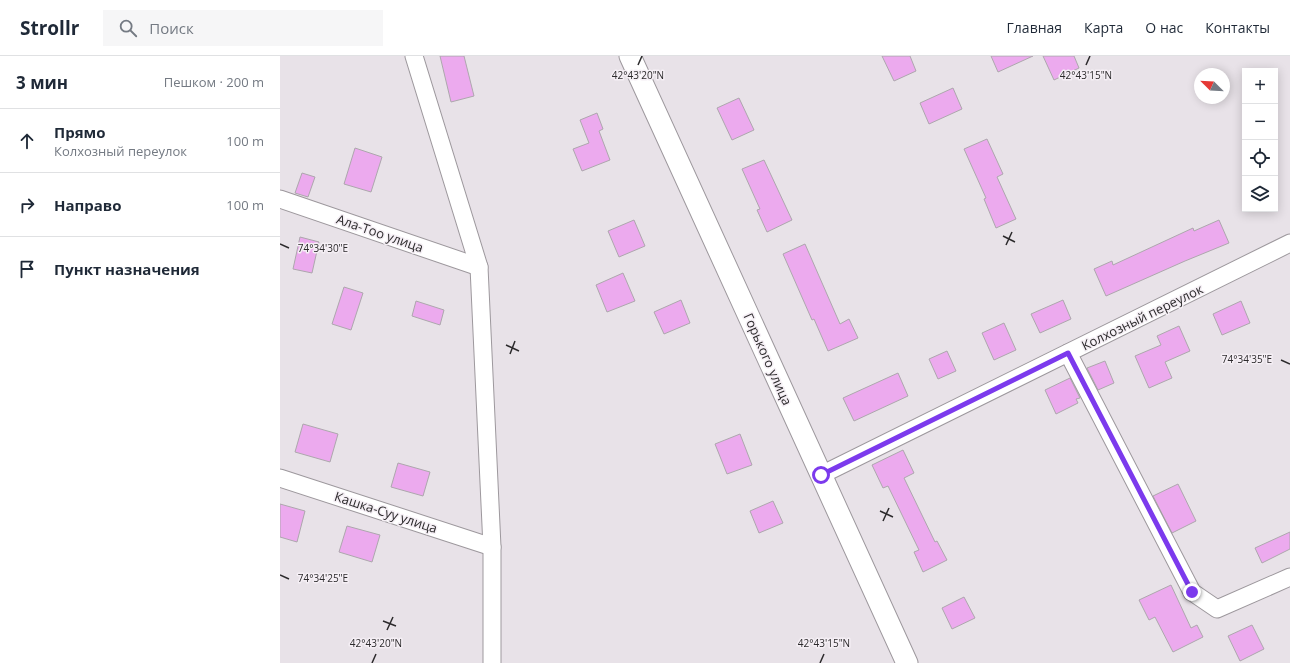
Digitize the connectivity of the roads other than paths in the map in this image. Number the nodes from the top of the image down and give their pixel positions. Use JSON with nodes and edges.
{"nodes":[{"id":1,"x":414,"y":56,"type":"edge"},
{"id":2,"x":630,"y":56,"type":"edge"},
{"id":3,"x":280,"y":199,"type":"edge"},
{"id":4,"x":1290,"y":243,"type":"edge"},
{"id":5,"x":479,"y":267,"type":"junction"},
{"id":6,"x":1068,"y":353,"type":"junction"},
{"id":7,"x":821,"y":475,"type":"junction"},
{"id":8,"x":280,"y":478,"type":"edge"},
{"id":9,"x":492,"y":547,"type":"junction"},
{"id":10,"x":1290,"y":577,"type":"edge"},
{"id":11,"x":492,"y":663,"type":"edge"},
{"id":12,"x":907,"y":663,"type":"edge"}],
"edges":[{"from":1,"to":5,"type":"street"},
{"from":2,"to":7,"type":"street","name":"Горького улица"},
{"from":3,"to":5,"type":"street","name":"Ала-Тоо улица"},
{"from":4,"to":6,"type":"street","name":"Колхозный переулок"},
{"from":5,"to":9,"type":"street"},
{"from":6,"to":7,"type":"street","name":"Колхозный переулок"},
{"from":6,"to":10,"type":"street"},
{"from":7,"to":12,"type":"street","name":"Горького улица"},
{"from":8,"to":9,"type":"street","name":"Кашка-Суу улица"},
{"from":9,"to":11,"type":"street"}]}
